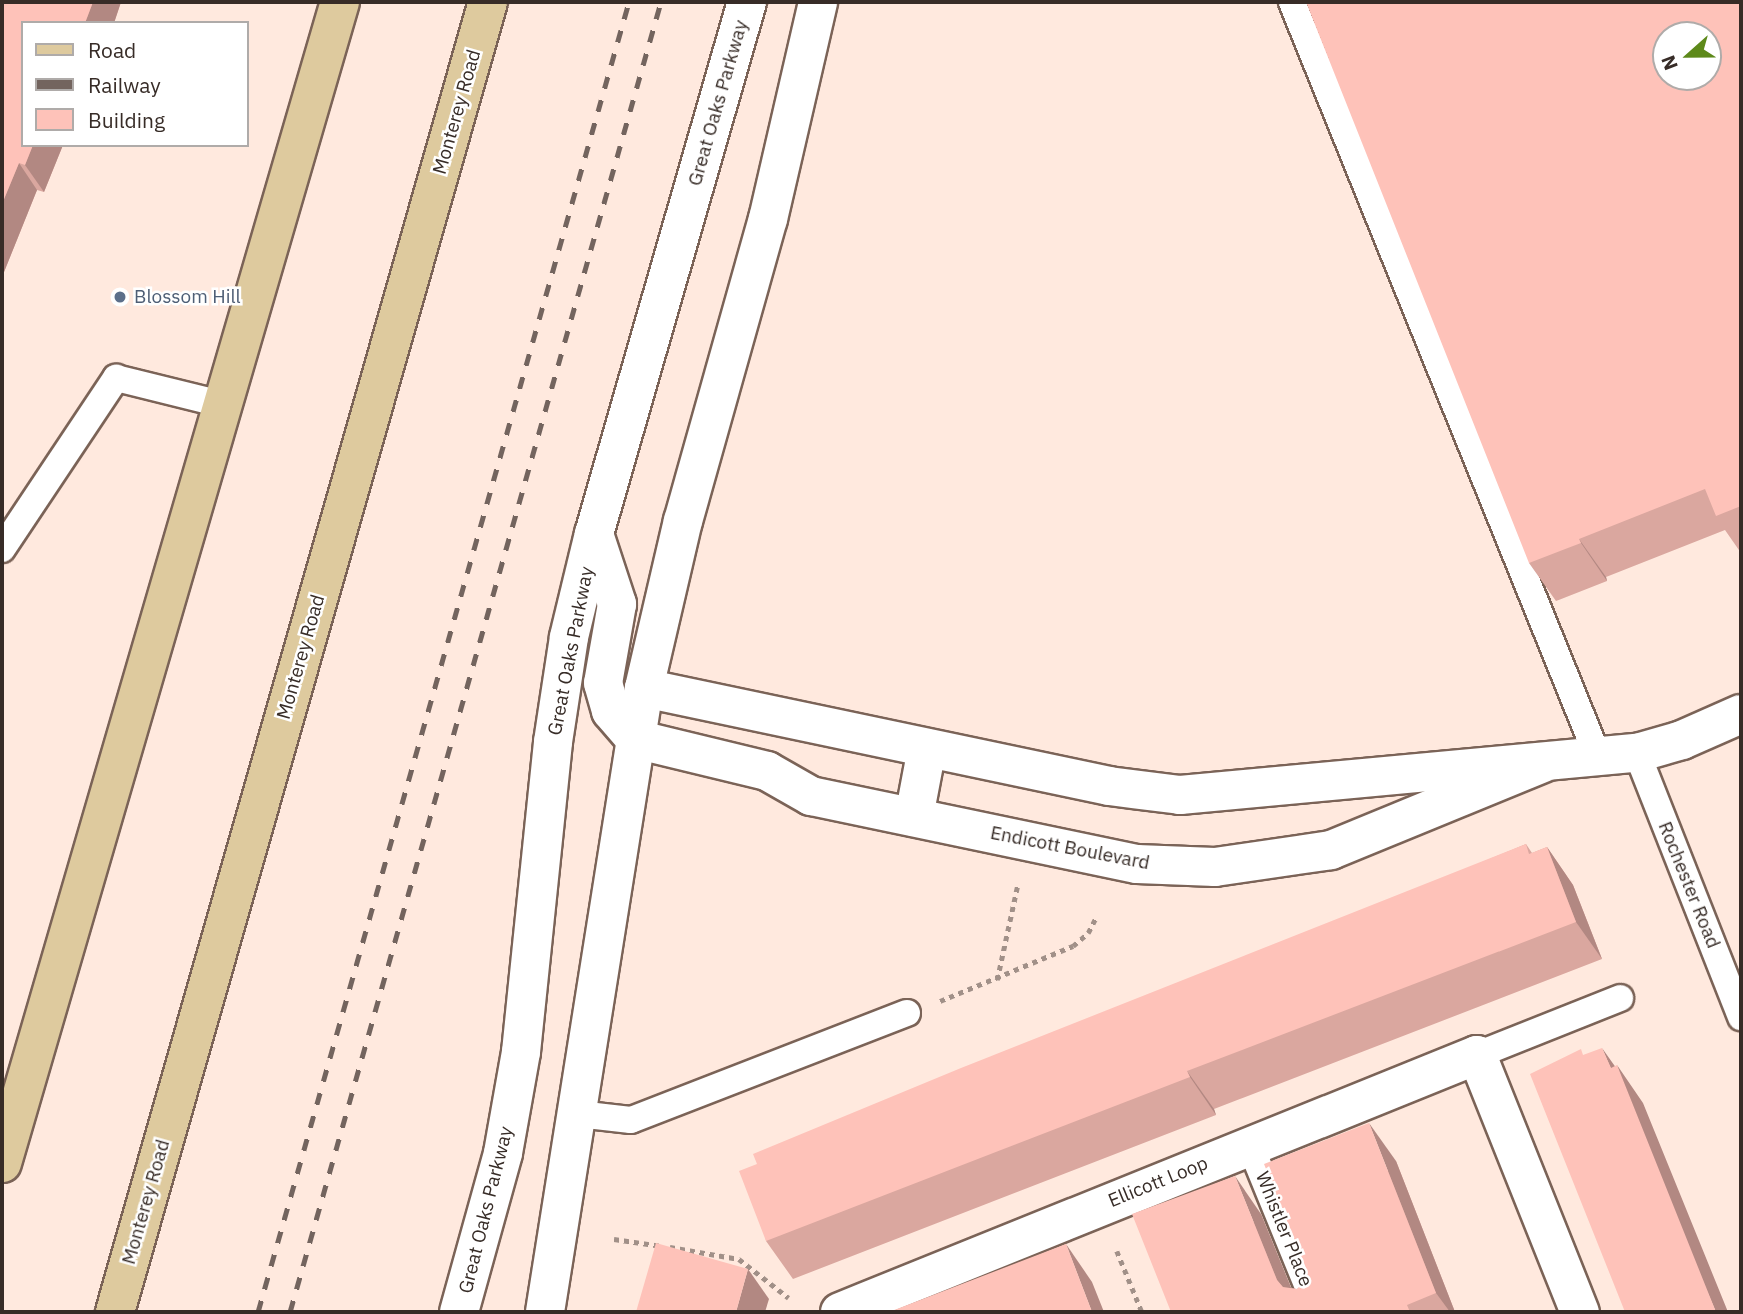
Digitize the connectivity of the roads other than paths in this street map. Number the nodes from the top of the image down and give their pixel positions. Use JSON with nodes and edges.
{"nodes":[{"id":1,"x":340,"y":2,"type":"edge"},
{"id":2,"x":488,"y":2,"type":"edge"},
{"id":3,"x":747,"y":2,"type":"edge"},
{"id":4,"x":818,"y":2,"type":"edge"},
{"id":5,"x":1292,"y":2,"type":"edge"},
{"id":6,"x":225,"y":405,"type":"junction"},
{"id":7,"x":594,"y":534,"type":"junction"},
{"id":8,"x":2,"y":549,"type":"edge"},
{"id":9,"x":643,"y":688,"type":"junction"},
{"id":10,"x":1741,"y":714,"type":"edge"},
{"id":11,"x":635,"y":740,"type":"junction"},
{"id":12,"x":928,"y":748,"type":"junction"},
{"id":13,"x":1637,"y":753,"type":"junction"},
{"id":14,"x":1598,"y":757,"type":"junction"},
{"id":15,"x":1543,"y":763,"type":"junction"},
{"id":16,"x":914,"y":817,"type":"junction"},
{"id":17,"x":1620,"y":999,"type":"dead end"},
{"id":18,"x":907,"y":1013,"type":"road end"},
{"id":19,"x":1741,"y":1017,"type":"edge"},
{"id":20,"x":1477,"y":1055,"type":"junction"},
{"id":21,"x":578,"y":1114,"type":"junction"},
{"id":22,"x":1250,"y":1145,"type":"junction"},
{"id":23,"x":2,"y":1163,"type":"edge"},
{"id":24,"x":115,"y":1312,"type":"edge"},
{"id":25,"x":459,"y":1312,"type":"edge"},
{"id":26,"x":545,"y":1312,"type":"edge"},
{"id":27,"x":840,"y":1312,"type":"edge"},
{"id":28,"x":1318,"y":1312,"type":"edge"},
{"id":29,"x":1580,"y":1312,"type":"edge"}],
"edges":[{"from":1,"to":6,"type":"main road"},
{"from":2,"to":24,"type":"main road","name":"Monterey Road"},
{"from":3,"to":7,"type":"street","name":"Great Oaks Parkway"},
{"from":4,"to":9,"type":"street"},
{"from":5,"to":14,"type":"lane"},
{"from":6,"to":8,"type":"lane"},
{"from":6,"to":23,"type":"main road"},
{"from":7,"to":11,"type":"street"},
{"from":7,"to":25,"type":"street","name":"Great Oaks Parkway"},
{"from":9,"to":11,"type":"street"},
{"from":9,"to":12,"type":"street","name":"Endicott Boulevard"},
{"from":10,"to":13,"type":"street","name":"Endicott Boulevard"},
{"from":11,"to":16,"type":"street","name":"Endicott Boulevard"},
{"from":11,"to":21,"type":"street"},
{"from":12,"to":15,"type":"street","name":"Endicott Boulevard"},
{"from":12,"to":16,"type":"street"},
{"from":13,"to":14,"type":"street","name":"Endicott Boulevard"},
{"from":13,"to":19,"type":"lane","name":"Rochester Road"},
{"from":14,"to":15,"type":"street","name":"Endicott Boulevard"},
{"from":15,"to":16,"type":"street","name":"Endicott Boulevard"},
{"from":17,"to":20,"type":"lane","name":"Ellicott Loop"},
{"from":18,"to":21,"type":"lane"},
{"from":20,"to":22,"type":"street","name":"Ellicott Loop"},
{"from":20,"to":29,"type":"street"},
{"from":21,"to":26,"type":"street"},
{"from":22,"to":27,"type":"street","name":"Ellicott Loop"},
{"from":22,"to":28,"type":"lane","name":"Whistler Place"}]}
